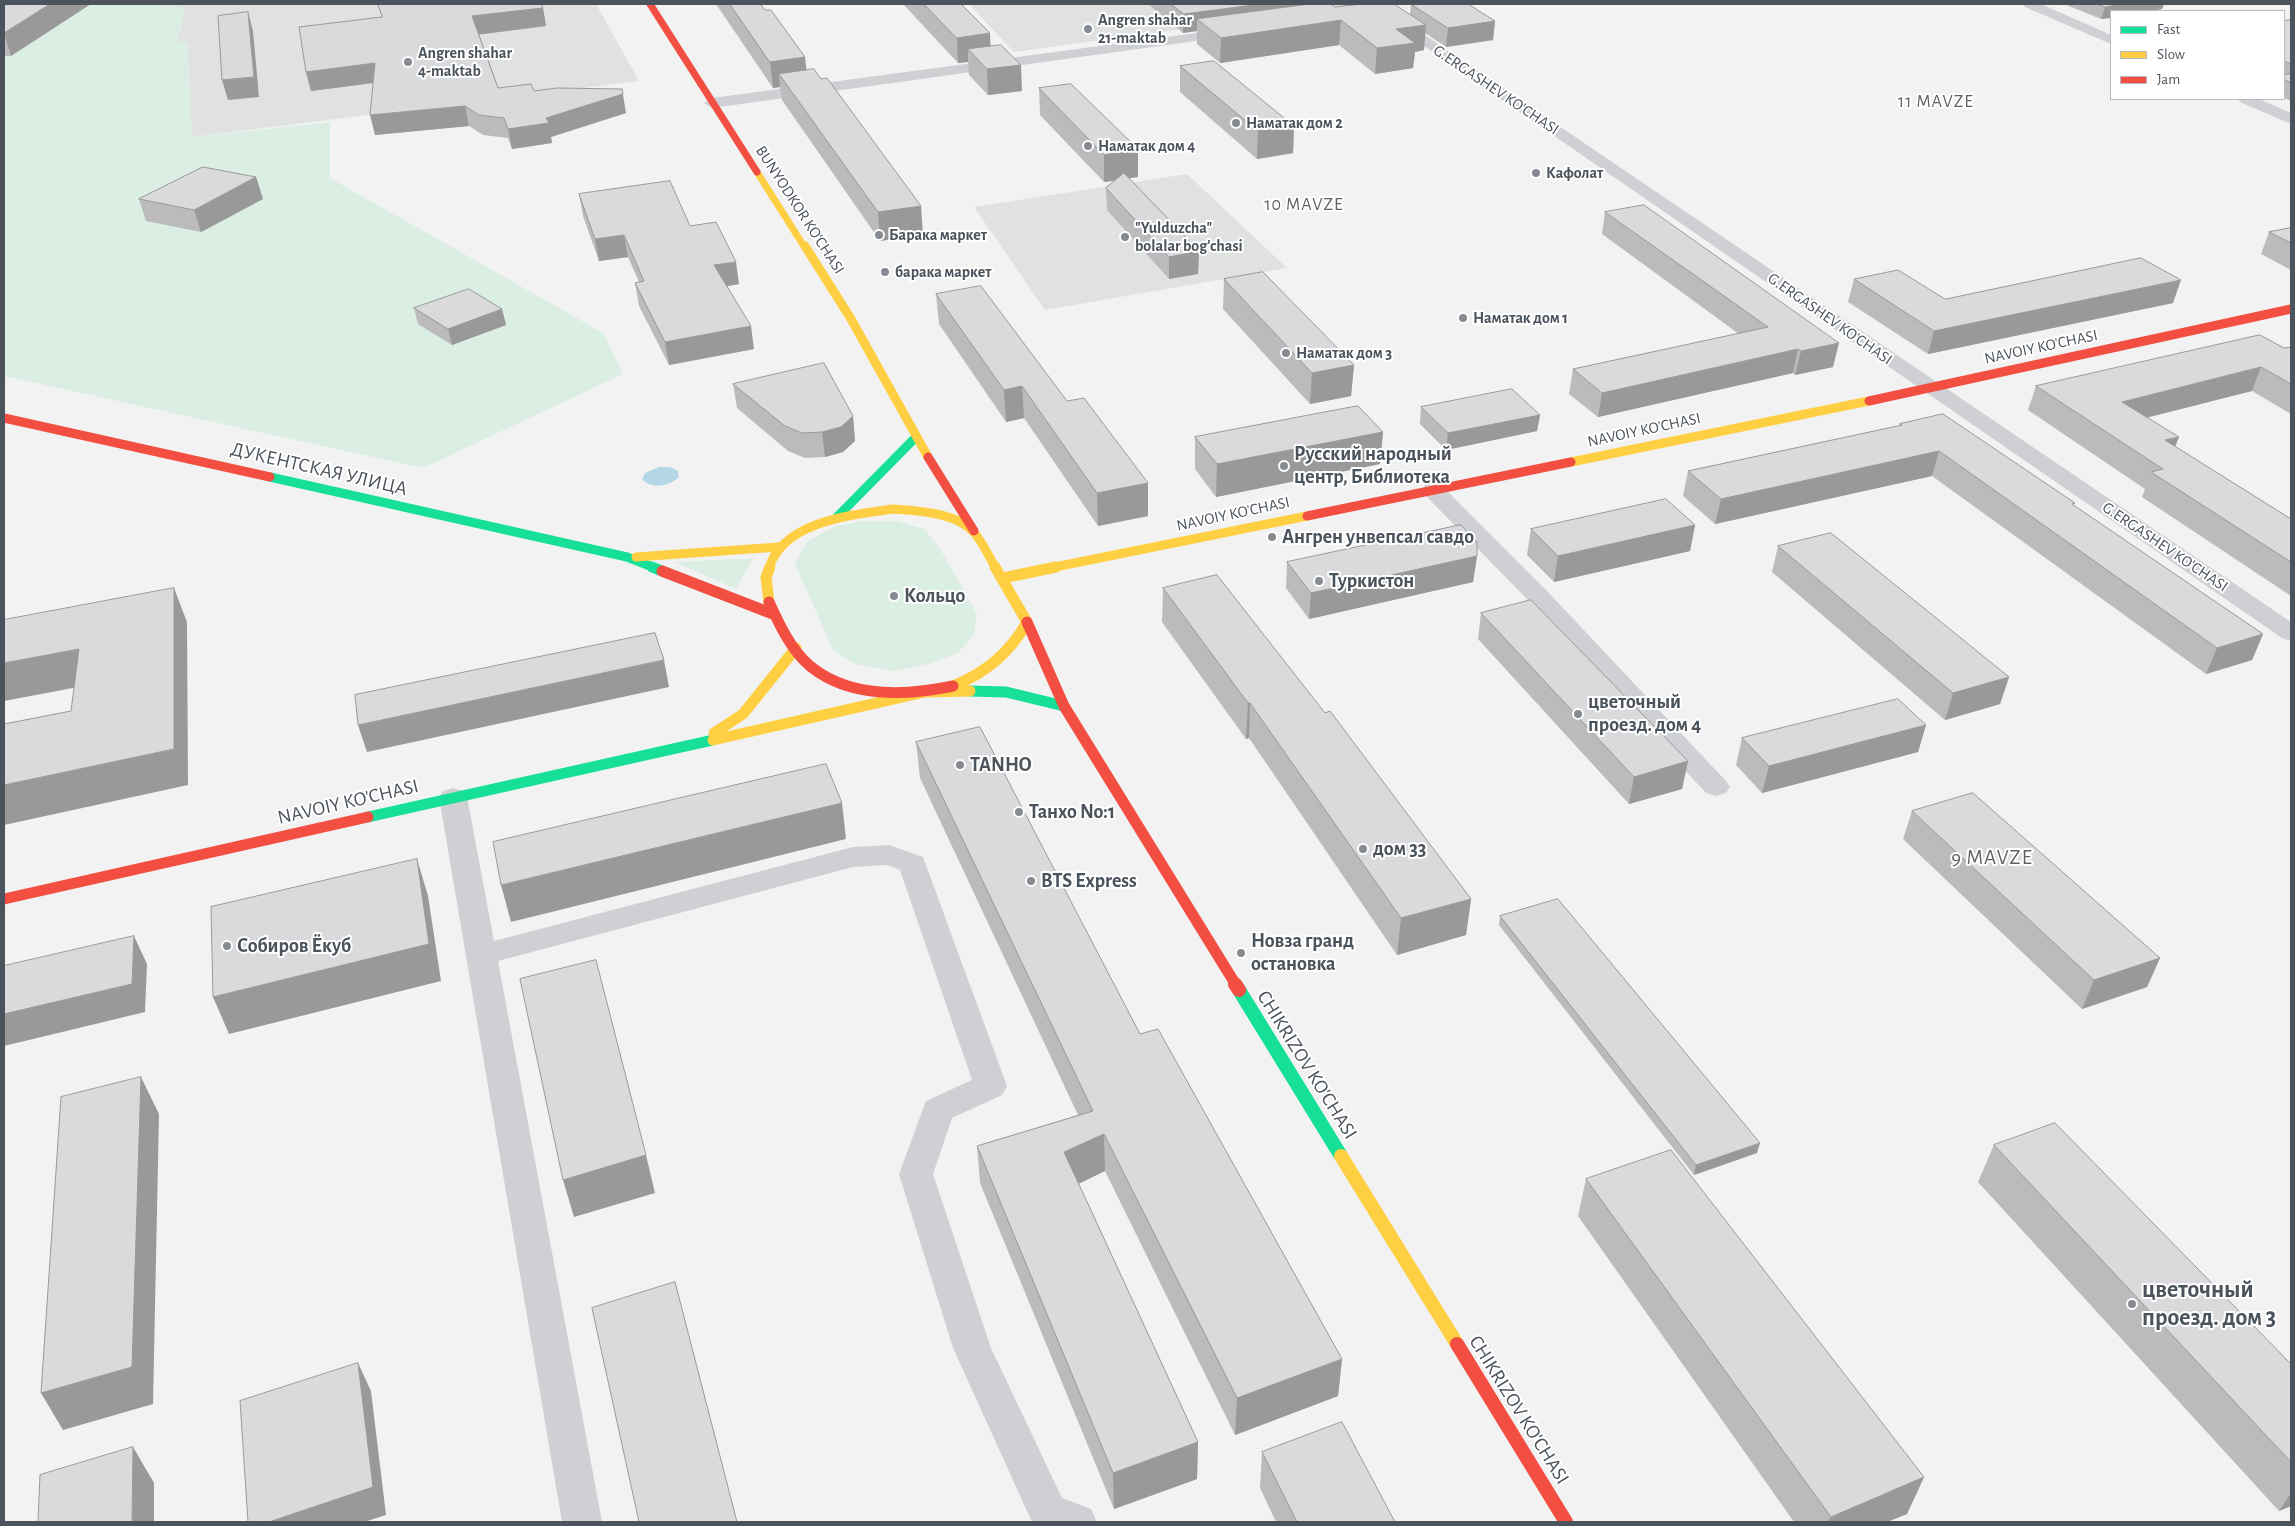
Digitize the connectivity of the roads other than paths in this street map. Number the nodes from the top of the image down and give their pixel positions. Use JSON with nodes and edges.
{"nodes":[{"id":1,"x":650,"y":4,"type":"edge"},
{"id":2,"x":2030,"y":4,"type":"edge"},
{"id":3,"x":1379,"y":10,"type":"edge"},
{"id":4,"x":1246,"y":31,"type":"edge"},
{"id":5,"x":2110,"y":40,"type":"edge"},
{"id":6,"x":2248,"y":100,"type":"edge"},
{"id":7,"x":712,"y":104,"type":"junction"},
{"id":8,"x":2291,"y":118,"type":"edge"},
{"id":9,"x":2291,"y":310,"type":"edge"},
{"id":10,"x":1930,"y":388,"type":"junction"},
{"id":11,"x":4,"y":418,"type":"edge"},
{"id":12,"x":916,"y":438,"type":"junction"},
{"id":13,"x":1433,"y":490,"type":"junction"},
{"id":14,"x":837,"y":516,"type":"junction"},
{"id":15,"x":975,"y":533,"type":"junction"},
{"id":16,"x":779,"y":547,"type":"junction"},
{"id":17,"x":627,"y":557,"type":"junction"},
{"id":18,"x":1003,"y":578,"type":"junction"},
{"id":19,"x":774,"y":614,"type":"junction"},
{"id":20,"x":1027,"y":622,"type":"junction"},
{"id":21,"x":2291,"y":633,"type":"edge"},
{"id":22,"x":796,"y":648,"type":"junction"},
{"id":23,"x":925,"y":692,"type":"junction"},
{"id":24,"x":1064,"y":706,"type":"junction"},
{"id":25,"x":700,"y":742,"type":"junction"},
{"id":26,"x":1716,"y":787,"type":"dead end"},
{"id":27,"x":453,"y":797,"type":"junction"},
{"id":28,"x":4,"y":899,"type":"edge"},
{"id":29,"x":481,"y":955,"type":"junction"},
{"id":30,"x":582,"y":1522,"type":"edge"},
{"id":31,"x":1077,"y":1522,"type":"edge"},
{"id":32,"x":1566,"y":1522,"type":"edge"}],
"edges":[{"from":1,"to":7,"type":"main road","name":"BUNYODKOR KO'CHASI"},
{"from":2,"to":5,"type":"street"},
{"from":3,"to":10,"type":"street","name":"G.ERGASHEV KO'CHASI"},
{"from":4,"to":7,"type":"street"},
{"from":6,"to":8,"type":"street"},
{"from":7,"to":12,"type":"main road","name":"BUNYODKOR KO'CHASI"},
{"from":9,"to":10,"type":"main road","name":"NAVOIY KO'CHASI"},
{"from":10,"to":13,"type":"main road","name":"NAVOIY KO'CHASI"},
{"from":10,"to":21,"type":"street","name":"G.ERGASHEV KO'CHASI"},
{"from":11,"to":17,"type":"main road","name":"ДУКЕНТСКАЯ УЛИЦА"},
{"from":12,"to":14,"type":"main road"},
{"from":12,"to":15,"type":"main road"},
{"from":13,"to":18,"type":"main road","name":"NAVOIY KO'CHASI"},
{"from":13,"to":26,"type":"street"},
{"from":14,"to":15,"type":"main road"},
{"from":14,"to":16,"type":"main road"},
{"from":15,"to":18,"type":"main road","name":"CHIKRIZOV KO'CHASI"},
{"from":16,"to":17,"type":"main road"},
{"from":16,"to":19,"type":"main road"},
{"from":17,"to":19,"type":"main road"},
{"from":18,"to":20,"type":"main road","name":"CHIKRIZOV KO'CHASI"},
{"from":19,"to":22,"type":"main road"},
{"from":20,"to":23,"type":"main road"},
{"from":20,"to":24,"type":"main road","name":"CHIKRIZOV KO'CHASI"},
{"from":22,"to":23,"type":"main road"},
{"from":22,"to":25,"type":"main road"},
{"from":23,"to":24,"type":"main road"},
{"from":23,"to":25,"type":"main road","name":"NAVOIY KO'CHASI"},
{"from":24,"to":32,"type":"main road","name":"CHIKRIZOV KO'CHASI"},
{"from":25,"to":27,"type":"main road","name":"NAVOIY KO'CHASI"},
{"from":27,"to":28,"type":"main road","name":"NAVOIY KO'CHASI"},
{"from":27,"to":29,"type":"street"},
{"from":29,"to":30,"type":"street"},
{"from":29,"to":31,"type":"street"}]}
